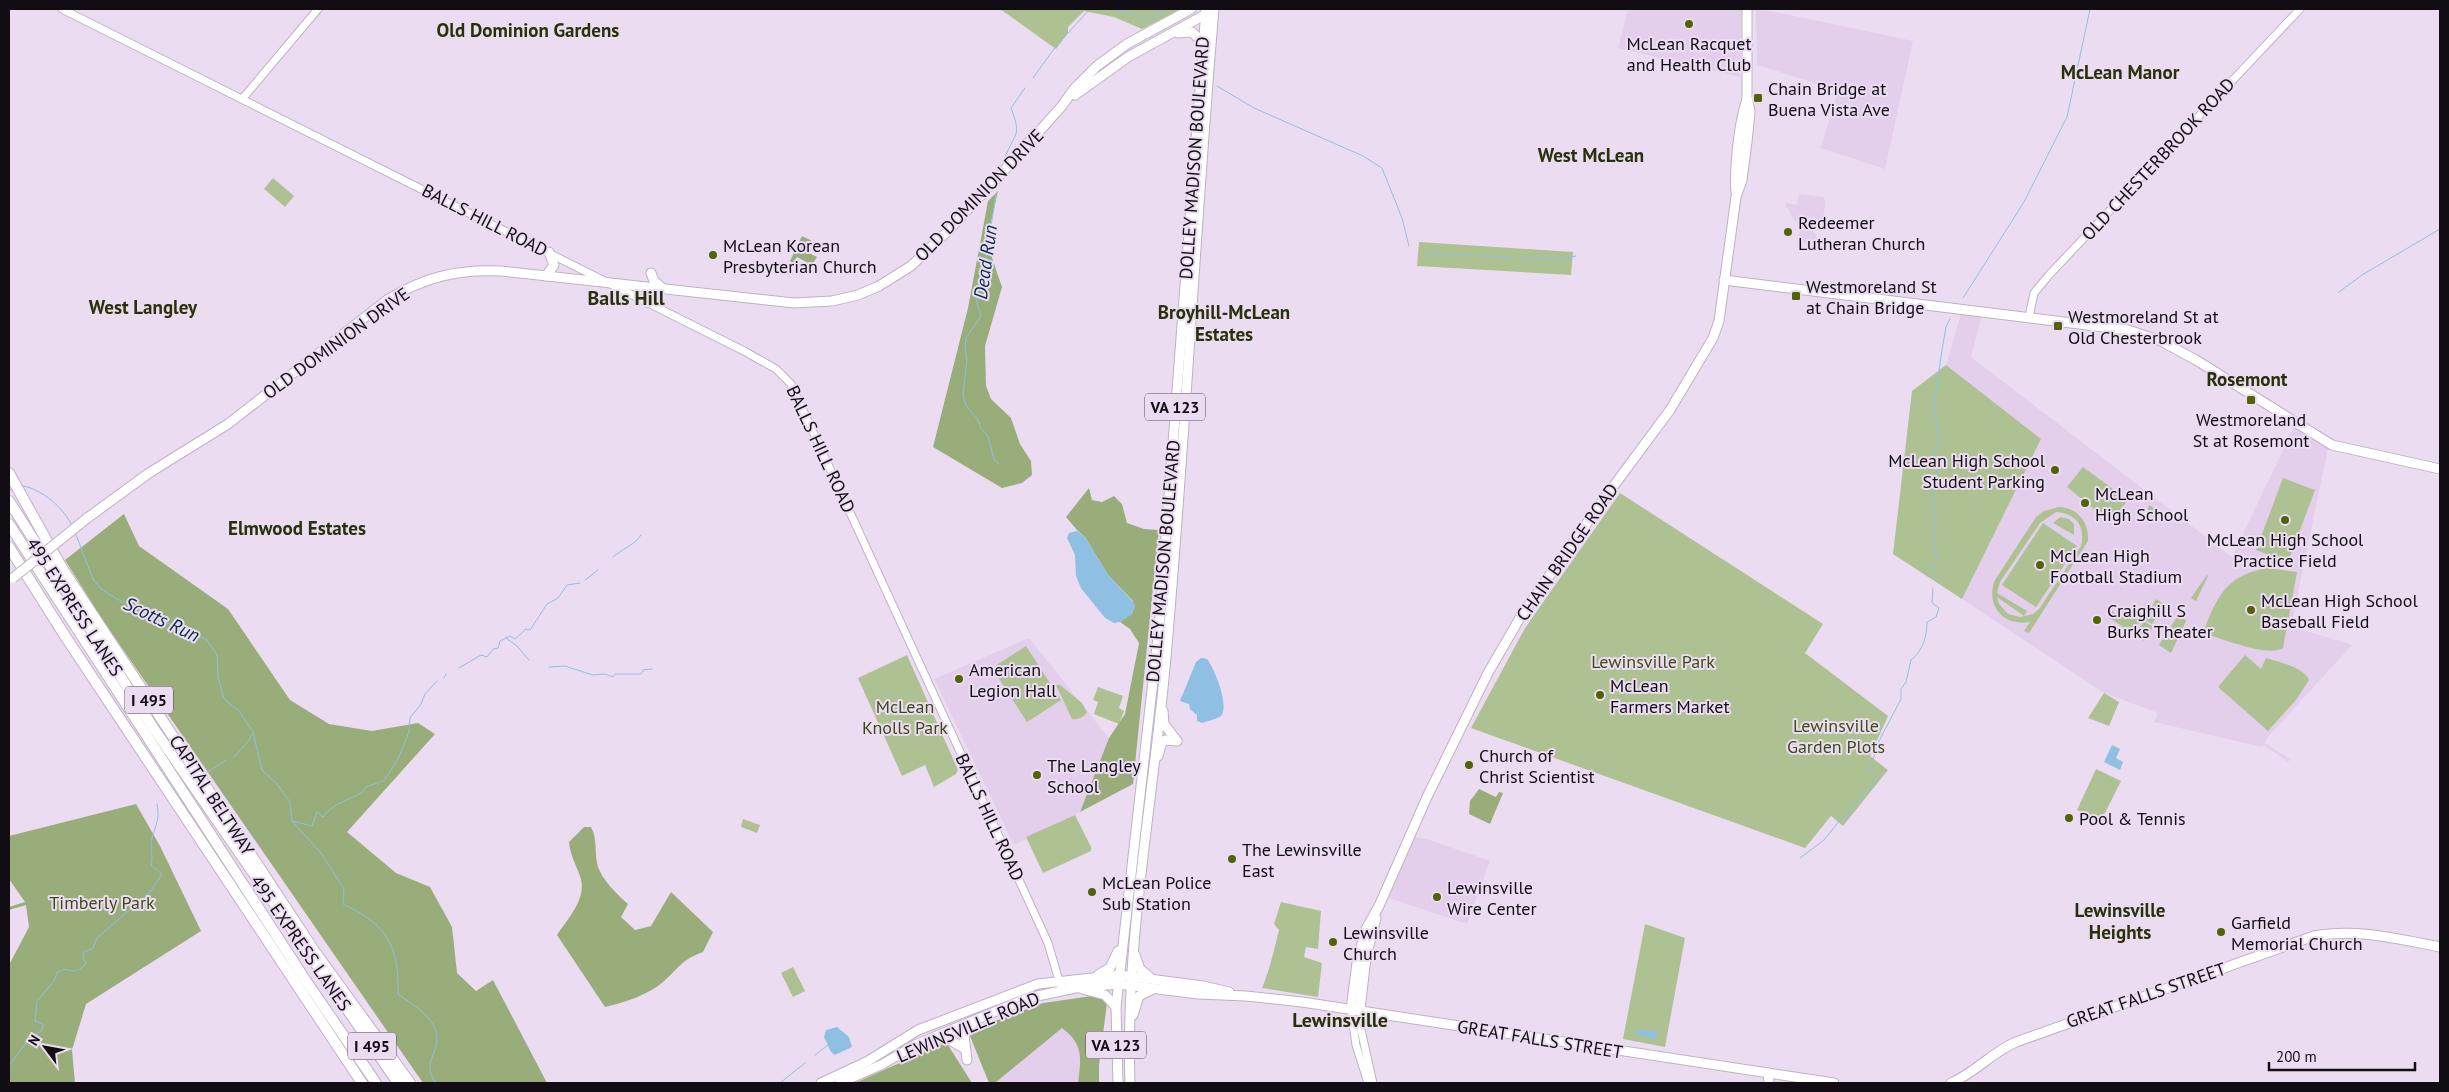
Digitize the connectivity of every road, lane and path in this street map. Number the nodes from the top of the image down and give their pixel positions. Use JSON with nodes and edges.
{"nodes":[{"id":1,"x":62,"y":9,"type":"edge"},
{"id":2,"x":318,"y":9,"type":"edge"},
{"id":3,"x":2300,"y":9,"type":"edge"},
{"id":4,"x":1188,"y":10,"type":"edge"},
{"id":5,"x":1211,"y":10,"type":"edge"},
{"id":6,"x":1745,"y":10,"type":"edge"},
{"id":7,"x":1168,"y":35,"type":"junction"},
{"id":8,"x":1203,"y":44,"type":"junction"},
{"id":9,"x":243,"y":98,"type":"junction"},
{"id":10,"x":1061,"y":107,"type":"junction"},
{"id":11,"x":549,"y":252,"type":"junction"},
{"id":12,"x":651,"y":273,"type":"dead end"},
{"id":13,"x":546,"y":276,"type":"junction"},
{"id":14,"x":1724,"y":280,"type":"junction"},
{"id":15,"x":608,"y":283,"type":"junction"},
{"id":16,"x":660,"y":288,"type":"junction"},
{"id":17,"x":646,"y":302,"type":"junction"},
{"id":18,"x":2029,"y":317,"type":"junction"},
{"id":19,"x":2440,"y":469,"type":"edge"},
{"id":20,"x":11,"y":476,"type":"edge"},
{"id":21,"x":11,"y":505,"type":"edge"},
{"id":22,"x":9,"y":524,"type":"edge"},
{"id":23,"x":9,"y":547,"type":"edge"},
{"id":24,"x":11,"y":580,"type":"edge"},
{"id":25,"x":1163,"y":679,"type":"junction"},
{"id":26,"x":1151,"y":783,"type":"junction"},
{"id":27,"x":1123,"y":935,"type":"junction"},
{"id":28,"x":2440,"y":947,"type":"edge"},
{"id":29,"x":1133,"y":951,"type":"junction"},
{"id":30,"x":1096,"y":976,"type":"junction"},
{"id":31,"x":1118,"y":979,"type":"junction"},
{"id":32,"x":1060,"y":980,"type":"junction"},
{"id":33,"x":1130,"y":981,"type":"junction"},
{"id":34,"x":1155,"y":984,"type":"junction"},
{"id":35,"x":1075,"y":988,"type":"junction"},
{"id":36,"x":1062,"y":991,"type":"junction"},
{"id":37,"x":1116,"y":1007,"type":"junction"},
{"id":38,"x":1355,"y":1010,"type":"junction"},
{"id":39,"x":975,"y":1021,"type":"junction"},
{"id":40,"x":936,"y":1037,"type":"junction"},
{"id":41,"x":1128,"y":1037,"type":"junction"},
{"id":42,"x":962,"y":1047,"type":"dead end"},
{"id":43,"x":967,"y":1060,"type":"dead end"},
{"id":44,"x":1768,"y":1072,"type":"junction"},
{"id":45,"x":855,"y":1076,"type":"junction"},
{"id":46,"x":362,"y":1083,"type":"edge"},
{"id":47,"x":376,"y":1083,"type":"edge"},
{"id":48,"x":398,"y":1083,"type":"edge"},
{"id":49,"x":410,"y":1083,"type":"edge"},
{"id":50,"x":822,"y":1083,"type":"edge"},
{"id":51,"x":840,"y":1083,"type":"edge"},
{"id":52,"x":846,"y":1083,"type":"edge"},
{"id":53,"x":1118,"y":1083,"type":"edge"},
{"id":54,"x":1130,"y":1083,"type":"edge"},
{"id":55,"x":1368,"y":1083,"type":"edge"},
{"id":56,"x":1373,"y":1083,"type":"edge"},
{"id":57,"x":1769,"y":1083,"type":"edge"},
{"id":58,"x":1834,"y":1083,"type":"edge"},
{"id":59,"x":1951,"y":1083,"type":"edge"}],
"edges":[{"from":1,"to":9,"type":"street","name":"BALLS HILL ROAD"},
{"from":2,"to":9,"type":"street"},
{"from":3,"to":18,"type":"street","name":"OLD CHESTERBROOK ROAD"},
{"from":4,"to":10,"type":"main road","name":"OLD DOMINION DRIVE"},
{"from":5,"to":7,"type":"main road","name":"OLD DOMINION DRIVE"},
{"from":5,"to":8,"type":"main road","name":"DOLLEY MADISON BOULEVARD","number":"VA 123"},
{"from":5,"to":25,"type":"main road","name":"DOLLEY MADISON BOULEVARD","number":"VA 123"},
{"from":6,"to":14,"type":"main road","name":"CHAIN BRIDGE ROAD"},
{"from":7,"to":8,"type":"main road"},
{"from":7,"to":10,"type":"main road","name":"OLD DOMINION DRIVE"},
{"from":8,"to":27,"type":"main road","name":"DOLLEY MADISON BOULEVARD","number":"VA 123"},
{"from":9,"to":11,"type":"street","name":"BALLS HILL ROAD"},
{"from":10,"to":16,"type":"main road","name":"OLD DOMINION DRIVE"},
{"from":11,"to":13,"type":"main road"},
{"from":11,"to":15,"type":"street","name":"BALLS HILL ROAD"},
{"from":12,"to":16,"type":"main road"},
{"from":13,"to":15,"type":"main road","name":"OLD DOMINION DRIVE"},
{"from":13,"to":24,"type":"main road","name":"OLD DOMINION DRIVE","bridge":true},
{"from":14,"to":18,"type":"main road"},
{"from":14,"to":38,"type":"main road","name":"CHAIN BRIDGE ROAD"},
{"from":15,"to":16,"type":"main road","name":"OLD DOMINION DRIVE"},
{"from":15,"to":17,"type":"street","name":"BALLS HILL ROAD"},
{"from":16,"to":17,"type":"main road"},
{"from":17,"to":32,"type":"street","name":"BALLS HILL ROAD"},
{"from":18,"to":19,"type":"main road"},
{"from":20,"to":49,"type":"highway","name":"CAPITAL BELTWAY","number":"I 495"},
{"from":21,"to":48,"type":"highway","name":"495 EXPRESS LANES","number":"I 495"},
{"from":22,"to":47,"type":"highway","name":"495 EXPRESS LANES","number":"I 495"},
{"from":23,"to":46,"type":"highway","name":"CAPITAL BELTWAY","number":"I 495"},
{"from":25,"to":26,"type":"main road","name":"DOLLEY MADISON BOULEVARD","number":"VA 123"},
{"from":25,"to":26,"type":"main road"},
{"from":26,"to":29,"type":"main road","name":"DOLLEY MADISON BOULEVARD","number":"VA 123"},
{"from":27,"to":30,"type":"main road"},
{"from":27,"to":31,"type":"main road","name":"DOLLEY MADISON BOULEVARD","number":"VA 123"},
{"from":28,"to":59,"type":"main road","name":"GREAT FALLS STREET"},
{"from":29,"to":33,"type":"main road","name":"DOLLEY MADISON BOULEVARD","number":"VA 123"},
{"from":29,"to":34,"type":"main road"},
{"from":30,"to":31,"type":"main road","name":"LEWINSVILLE ROAD"},
{"from":30,"to":32,"type":"main road","name":"LEWINSVILLE ROAD"},
{"from":31,"to":33,"type":"main road","name":"LEWINSVILLE ROAD"},
{"from":31,"to":35,"type":"main road","name":"LEWINSVILLE ROAD"},
{"from":31,"to":37,"type":"main road","name":"DOLLEY MADISON BOULEVARD","number":"VA 123"},
{"from":32,"to":36,"type":"street","name":"BALLS HILL ROAD"},
{"from":32,"to":50,"type":"main road","name":"LEWINSVILLE ROAD"},
{"from":33,"to":34,"type":"main road","name":"GREAT FALLS STREET"},
{"from":33,"to":41,"type":"main road","name":"DOLLEY MADISON BOULEVARD","number":"VA 123"},
{"from":34,"to":38,"type":"main road","name":"GREAT FALLS STREET"},
{"from":34,"to":41,"type":"main road"},
{"from":35,"to":36,"type":"main road","name":"LEWINSVILLE ROAD"},
{"from":35,"to":37,"type":"main road"},
{"from":36,"to":39,"type":"main road","name":"LEWINSVILLE ROAD"},
{"from":37,"to":53,"type":"main road","name":"DOLLEY MADISON BOULEVARD","number":"VA 123"},
{"from":38,"to":44,"type":"main road","name":"GREAT FALLS STREET"},
{"from":38,"to":55,"type":"street","name":"CHAIN BRIDGE ROAD"},
{"from":38,"to":56,"type":"street","name":"CHAIN BRIDGE ROAD"},
{"from":39,"to":40,"type":"main road","name":"LEWINSVILLE ROAD"},
{"from":39,"to":43,"type":"main road"},
{"from":40,"to":42,"type":"main road"},
{"from":40,"to":45,"type":"main road","name":"LEWINSVILLE ROAD"},
{"from":41,"to":54,"type":"main road","name":"DOLLEY MADISON BOULEVARD","number":"VA 123"},
{"from":44,"to":57,"type":"main road"},
{"from":44,"to":58,"type":"main road","name":"GREAT FALLS STREET"},
{"from":45,"to":51,"type":"main road","name":"LEWINSVILLE ROAD"},
{"from":45,"to":52,"type":"main road"}]}
